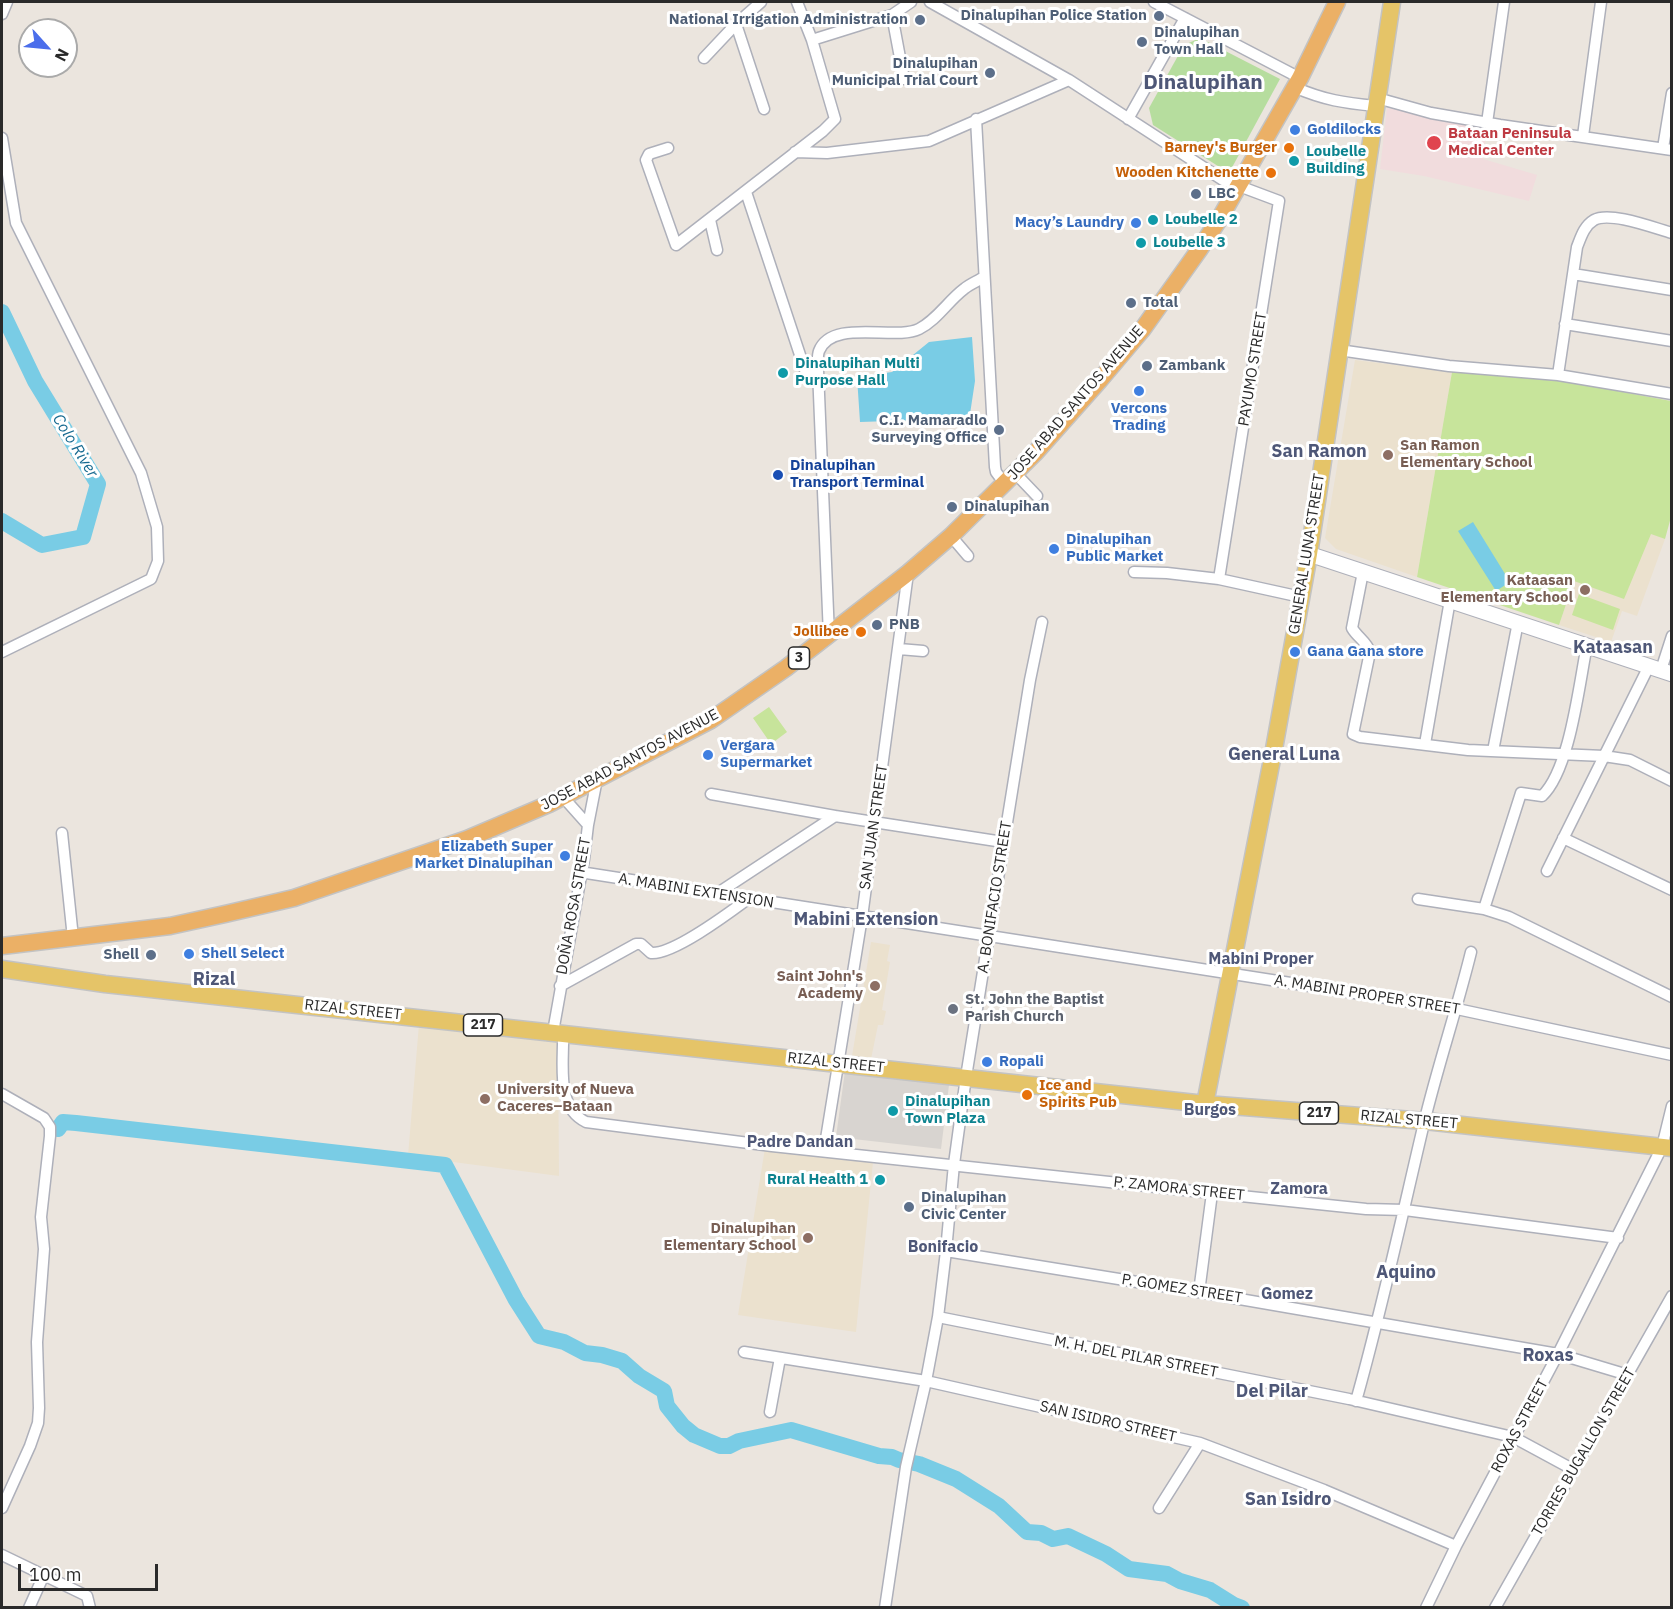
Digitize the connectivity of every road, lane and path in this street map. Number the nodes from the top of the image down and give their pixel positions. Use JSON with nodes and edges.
{"nodes":[{"id":1,"x":7,"y":2,"type":"edge"},
{"id":2,"x":762,"y":2,"type":"edge"},
{"id":3,"x":797,"y":2,"type":"edge"},
{"id":4,"x":911,"y":2,"type":"edge"},
{"id":5,"x":930,"y":2,"type":"edge"},
{"id":6,"x":1154,"y":2,"type":"edge"},
{"id":7,"x":1336,"y":2,"type":"edge"},
{"id":8,"x":1392,"y":2,"type":"edge"},
{"id":9,"x":1504,"y":2,"type":"edge"},
{"id":10,"x":1601,"y":2,"type":"edge"},
{"id":11,"x":2,"y":14,"type":"edge"},
{"id":12,"x":892,"y":15,"type":"junction"},
{"id":13,"x":1185,"y":18,"type":"junction"},
{"id":14,"x":736,"y":24,"type":"junction"},
{"id":15,"x":812,"y":40,"type":"junction"},
{"id":16,"x":704,"y":58,"type":"dead end"},
{"id":17,"x":904,"y":79,"type":"dead end"},
{"id":18,"x":1070,"y":80,"type":"junction"},
{"id":19,"x":1297,"y":82,"type":"junction"},
{"id":20,"x":1671,"y":93,"type":"edge"},
{"id":21,"x":1377,"y":102,"type":"junction"},
{"id":22,"x":764,"y":109,"type":"dead end"},
{"id":23,"x":976,"y":119,"type":"junction"},
{"id":24,"x":1128,"y":119,"type":"junction"},
{"id":25,"x":1487,"y":123,"type":"junction"},
{"id":26,"x":1583,"y":136,"type":"junction"},
{"id":27,"x":2,"y":138,"type":"edge"},
{"id":28,"x":668,"y":148,"type":"dead end"},
{"id":29,"x":1667,"y":149,"type":"edge"},
{"id":30,"x":795,"y":152,"type":"junction"},
{"id":31,"x":1238,"y":187,"type":"junction"},
{"id":32,"x":746,"y":192,"type":"junction"},
{"id":33,"x":710,"y":220,"type":"junction"},
{"id":34,"x":1671,"y":233,"type":"edge"},
{"id":35,"x":717,"y":250,"type":"dead end"},
{"id":36,"x":1573,"y":274,"type":"junction"},
{"id":37,"x":984,"y":277,"type":"junction"},
{"id":38,"x":1671,"y":290,"type":"edge"},
{"id":39,"x":1565,"y":324,"type":"junction"},
{"id":40,"x":1671,"y":341,"type":"edge"},
{"id":41,"x":1339,"y":350,"type":"junction"},
{"id":42,"x":819,"y":370,"type":"junction"},
{"id":43,"x":1558,"y":375,"type":"junction"},
{"id":44,"x":1671,"y":394,"type":"edge"},
{"id":45,"x":1010,"y":479,"type":"junction"},
{"id":46,"x":1037,"y":496,"type":"dead end"},
{"id":47,"x":951,"y":536,"type":"junction"},
{"id":48,"x":1309,"y":554,"type":"junction"},
{"id":49,"x":968,"y":556,"type":"dead end"},
{"id":50,"x":1134,"y":572,"type":"dead end"},
{"id":51,"x":1363,"y":572,"type":"junction"},
{"id":52,"x":908,"y":573,"type":"junction"},
{"id":53,"x":1219,"y":579,"type":"junction"},
{"id":54,"x":1301,"y":597,"type":"junction"},
{"id":55,"x":1450,"y":600,"type":"junction"},
{"id":56,"x":1042,"y":622,"type":"dead end"},
{"id":57,"x":1518,"y":622,"type":"junction"},
{"id":58,"x":829,"y":636,"type":"junction"},
{"id":59,"x":1671,"y":636,"type":"edge"},
{"id":60,"x":1587,"y":645,"type":"junction"},
{"id":61,"x":898,"y":649,"type":"junction"},
{"id":62,"x":923,"y":651,"type":"dead end"},
{"id":63,"x":2,"y":652,"type":"edge"},
{"id":64,"x":1660,"y":670,"type":"edge"},
{"id":65,"x":1425,"y":744,"type":"junction"},
{"id":66,"x":1493,"y":752,"type":"junction"},
{"id":67,"x":1565,"y":755,"type":"junction"},
{"id":68,"x":1604,"y":756,"type":"junction"},
{"id":69,"x":597,"y":779,"type":"junction"},
{"id":70,"x":1671,"y":781,"type":"edge"},
{"id":71,"x":711,"y":794,"type":"dead end"},
{"id":72,"x":563,"y":797,"type":"junction"},
{"id":73,"x":836,"y":816,"type":"junction"},
{"id":74,"x":875,"y":821,"type":"junction"},
{"id":75,"x":588,"y":825,"type":"junction"},
{"id":76,"x":62,"y":833,"type":"dead end"},
{"id":77,"x":1563,"y":838,"type":"junction"},
{"id":78,"x":1004,"y":842,"type":"junction"},
{"id":79,"x":1547,"y":871,"type":"dead end"},
{"id":80,"x":580,"y":872,"type":"junction"},
{"id":81,"x":1671,"y":890,"type":"edge"},
{"id":82,"x":718,"y":893,"type":"junction"},
{"id":83,"x":1418,"y":898,"type":"dead end"},
{"id":84,"x":748,"y":899,"type":"junction"},
{"id":85,"x":1484,"y":909,"type":"junction"},
{"id":86,"x":862,"y":917,"type":"junction"},
{"id":87,"x":990,"y":935,"type":"junction"},
{"id":88,"x":72,"y":938,"type":"junction"},
{"id":89,"x":2,"y":946,"type":"edge"},
{"id":90,"x":1471,"y":952,"type":"dead end"},
{"id":91,"x":2,"y":969,"type":"edge"},
{"id":92,"x":1232,"y":973,"type":"junction"},
{"id":93,"x":560,"y":986,"type":"junction"},
{"id":94,"x":1671,"y":997,"type":"edge"},
{"id":95,"x":1457,"y":1009,"type":"junction"},
{"id":96,"x":558,"y":1033,"type":"junction"},
{"id":97,"x":1671,"y":1055,"type":"edge"},
{"id":98,"x":838,"y":1064,"type":"junction"},
{"id":99,"x":966,"y":1077,"type":"junction"},
{"id":100,"x":2,"y":1094,"type":"edge"},
{"id":101,"x":1205,"y":1104,"type":"junction"},
{"id":102,"x":1671,"y":1106,"type":"edge"},
{"id":103,"x":1425,"y":1121,"type":"junction"},
{"id":104,"x":1667,"y":1148,"type":"edge"},
{"id":105,"x":824,"y":1150,"type":"junction"},
{"id":106,"x":954,"y":1164,"type":"junction"},
{"id":107,"x":1212,"y":1193,"type":"junction"},
{"id":108,"x":1405,"y":1210,"type":"junction"},
{"id":109,"x":1618,"y":1238,"type":"junction"},
{"id":110,"x":946,"y":1251,"type":"junction"},
{"id":111,"x":1199,"y":1292,"type":"junction"},
{"id":112,"x":1671,"y":1296,"type":"edge"},
{"id":113,"x":938,"y":1317,"type":"junction"},
{"id":114,"x":1378,"y":1322,"type":"junction"},
{"id":115,"x":744,"y":1352,"type":"dead end"},
{"id":116,"x":1558,"y":1354,"type":"junction"},
{"id":117,"x":780,"y":1358,"type":"junction"},
{"id":118,"x":1628,"y":1375,"type":"junction"},
{"id":119,"x":926,"y":1381,"type":"junction"},
{"id":120,"x":1356,"y":1401,"type":"junction"},
{"id":121,"x":770,"y":1413,"type":"dead end"},
{"id":122,"x":1513,"y":1437,"type":"junction"},
{"id":123,"x":1200,"y":1443,"type":"junction"},
{"id":124,"x":1574,"y":1470,"type":"junction"},
{"id":125,"x":2,"y":1508,"type":"edge"},
{"id":126,"x":1159,"y":1508,"type":"dead end"},
{"id":127,"x":1456,"y":1546,"type":"junction"},
{"id":128,"x":2,"y":1556,"type":"edge"},
{"id":129,"x":43,"y":1576,"type":"junction"},
{"id":130,"x":29,"y":1608,"type":"edge"},
{"id":131,"x":90,"y":1608,"type":"edge"},
{"id":132,"x":885,"y":1608,"type":"edge"},
{"id":133,"x":1426,"y":1608,"type":"edge"},
{"id":134,"x":1495,"y":1608,"type":"edge"}],
"edges":[{"from":1,"to":11,"type":"street"},
{"from":2,"to":14,"type":"street"},
{"from":3,"to":15,"type":"street"},
{"from":4,"to":12,"type":"street"},
{"from":5,"to":18,"type":"street"},
{"from":6,"to":13,"type":"street"},
{"from":7,"to":19,"type":"highway","name":"JOSE ABAD SANTOS AVENUE","number":"3"},
{"from":8,"to":21,"type":"main road","name":"GENERAL LUNA STREET"},
{"from":9,"to":25,"type":"street"},
{"from":10,"to":26,"type":"street"},
{"from":12,"to":15,"type":"street"},
{"from":12,"to":17,"type":"street"},
{"from":13,"to":19,"type":"street"},
{"from":13,"to":24,"type":"street"},
{"from":14,"to":16,"type":"street"},
{"from":14,"to":22,"type":"street"},
{"from":15,"to":30,"type":"street"},
{"from":18,"to":23,"type":"street"},
{"from":18,"to":24,"type":"street"},
{"from":19,"to":21,"type":"street"},
{"from":19,"to":31,"type":"highway","name":"JOSE ABAD SANTOS AVENUE","number":"3"},
{"from":20,"to":29,"type":"street"},
{"from":21,"to":25,"type":"street"},
{"from":21,"to":41,"type":"main road","name":"GENERAL LUNA STREET"},
{"from":23,"to":30,"type":"street"},
{"from":23,"to":37,"type":"street"},
{"from":24,"to":31,"type":"street"},
{"from":25,"to":26,"type":"street"},
{"from":26,"to":29,"type":"street"},
{"from":27,"to":63,"type":"street"},
{"from":28,"to":33,"type":"street"},
{"from":30,"to":32,"type":"street"},
{"from":31,"to":45,"type":"highway","name":"JOSE ABAD SANTOS AVENUE","number":"3"},
{"from":31,"to":53,"type":"street","name":"PAYUMO STREET"},
{"from":32,"to":33,"type":"street"},
{"from":32,"to":42,"type":"street"},
{"from":33,"to":35,"type":"street"},
{"from":34,"to":36,"type":"street"},
{"from":36,"to":38,"type":"street"},
{"from":36,"to":39,"type":"street"},
{"from":37,"to":42,"type":"street"},
{"from":37,"to":45,"type":"street"},
{"from":39,"to":40,"type":"street"},
{"from":39,"to":43,"type":"street"},
{"from":41,"to":43,"type":"street"},
{"from":41,"to":48,"type":"main road","name":"GENERAL LUNA STREET"},
{"from":42,"to":58,"type":"street"},
{"from":43,"to":44,"type":"street"},
{"from":45,"to":46,"type":"street"},
{"from":45,"to":47,"type":"highway","name":"JOSE ABAD SANTOS AVENUE","number":"3"},
{"from":47,"to":49,"type":"street"},
{"from":47,"to":52,"type":"highway","name":"JOSE ABAD SANTOS AVENUE","number":"3"},
{"from":48,"to":51,"type":"main road"},
{"from":48,"to":54,"type":"main road","name":"GENERAL LUNA STREET"},
{"from":50,"to":53,"type":"street"},
{"from":51,"to":55,"type":"main road"},
{"from":51,"to":65,"type":"street"},
{"from":52,"to":58,"type":"highway","name":"JOSE ABAD SANTOS AVENUE","number":"3"},
{"from":52,"to":61,"type":"street","name":"SAN JUAN STREET"},
{"from":53,"to":54,"type":"street"},
{"from":54,"to":92,"type":"main road","name":"GENERAL LUNA STREET"},
{"from":55,"to":57,"type":"main road"},
{"from":55,"to":65,"type":"street"},
{"from":56,"to":78,"type":"street","name":"A. BONIFACIO STREET"},
{"from":57,"to":60,"type":"main road"},
{"from":57,"to":66,"type":"street"},
{"from":58,"to":69,"type":"highway","name":"JOSE ABAD SANTOS AVENUE","number":"3"},
{"from":59,"to":64,"type":"street"},
{"from":60,"to":64,"type":"main road"},
{"from":60,"to":67,"type":"street"},
{"from":61,"to":62,"type":"street"},
{"from":61,"to":74,"type":"street","name":"SAN JUAN STREET"},
{"from":64,"to":68,"type":"street"},
{"from":65,"to":66,"type":"street"},
{"from":66,"to":67,"type":"street"},
{"from":67,"to":68,"type":"street"},
{"from":67,"to":85,"type":"street"},
{"from":68,"to":70,"type":"street"},
{"from":68,"to":77,"type":"street"},
{"from":69,"to":72,"type":"highway","name":"JOSE ABAD SANTOS AVENUE","number":"3"},
{"from":69,"to":75,"type":"street","name":"DOÑA ROSA STREET"},
{"from":71,"to":73,"type":"street"},
{"from":72,"to":75,"type":"street"},
{"from":72,"to":88,"type":"highway","name":"JOSE ABAD SANTOS AVENUE","number":"3"},
{"from":73,"to":74,"type":"street"},
{"from":73,"to":82,"type":"street"},
{"from":74,"to":78,"type":"street"},
{"from":74,"to":86,"type":"street","name":"SAN JUAN STREET"},
{"from":75,"to":80,"type":"street","name":"DOÑA ROSA STREET"},
{"from":76,"to":88,"type":"street"},
{"from":77,"to":79,"type":"street"},
{"from":77,"to":81,"type":"street"},
{"from":78,"to":87,"type":"street","name":"A. BONIFACIO STREET"},
{"from":80,"to":82,"type":"street","name":"A. MABINI EXTENSION"},
{"from":80,"to":93,"type":"street","name":"DOÑA ROSA STREET"},
{"from":82,"to":84,"type":"street","name":"A. MABINI EXTENSION"},
{"from":83,"to":85,"type":"street"},
{"from":84,"to":86,"type":"street","name":"A. MABINI EXTENSION"},
{"from":84,"to":93,"type":"street"},
{"from":85,"to":94,"type":"street"},
{"from":86,"to":87,"type":"street","name":"A. MABINI EXTENSION"},
{"from":86,"to":98,"type":"street","name":"SAN JUAN STREET"},
{"from":87,"to":92,"type":"street","name":"A. MABINI PROPER STREET"},
{"from":87,"to":99,"type":"street","name":"A. BONIFACIO STREET"},
{"from":88,"to":89,"type":"highway","name":"JOSE ABAD SANTOS AVENUE","number":"3"},
{"from":90,"to":95,"type":"street"},
{"from":91,"to":96,"type":"main road","name":"RIZAL STREET","number":"217"},
{"from":92,"to":95,"type":"street","name":"A. MABINI PROPER STREET"},
{"from":92,"to":101,"type":"main road","name":"GENERAL LUNA STREET"},
{"from":93,"to":96,"type":"street","name":"DOÑA ROSA STREET"},
{"from":95,"to":97,"type":"street","name":"A. MABINI PROPER STREET"},
{"from":95,"to":103,"type":"street"},
{"from":96,"to":98,"type":"main road","name":"RIZAL STREET","number":"217"},
{"from":96,"to":105,"type":"street","name":"DOÑA ROSA STREET"},
{"from":98,"to":99,"type":"main road","name":"RIZAL STREET","number":"217"},
{"from":98,"to":105,"type":"street","name":"SAN JUAN STREET"},
{"from":99,"to":101,"type":"main road","name":"RIZAL STREET","number":"217"},
{"from":99,"to":106,"type":"street","name":"A. BONIFACIO STREET"},
{"from":100,"to":125,"type":"street"},
{"from":101,"to":103,"type":"main road","name":"RIZAL STREET","number":"217"},
{"from":102,"to":104,"type":"street","name":"ROXAS STREET"},
{"from":103,"to":104,"type":"main road","name":"RIZAL STREET","number":"217"},
{"from":103,"to":108,"type":"street"},
{"from":104,"to":109,"type":"street","name":"ROXAS STREET"},
{"from":105,"to":106,"type":"street","name":"P. ZAMORA STREET"},
{"from":106,"to":107,"type":"street","name":"P. ZAMORA STREET"},
{"from":106,"to":110,"type":"street","name":"A. BONIFACIO STREET"},
{"from":107,"to":108,"type":"street","name":"P. ZAMORA STREET"},
{"from":107,"to":111,"type":"street"},
{"from":108,"to":109,"type":"street","name":"P. ZAMORA STREET"},
{"from":108,"to":114,"type":"street"},
{"from":109,"to":116,"type":"street","name":"ROXAS STREET"},
{"from":110,"to":111,"type":"street","name":"P. GOMEZ STREET"},
{"from":110,"to":113,"type":"street","name":"A. BONIFACIO STREET"},
{"from":111,"to":114,"type":"street","name":"P. GOMEZ STREET"},
{"from":112,"to":118,"type":"street","name":"TORRES BUGALLON STREET"},
{"from":113,"to":119,"type":"street","name":"A. BONIFACIO STREET"},
{"from":113,"to":120,"type":"street","name":"M. H. DEL PILAR STREET"},
{"from":114,"to":116,"type":"street","name":"P. GOMEZ STREET"},
{"from":114,"to":120,"type":"street"},
{"from":115,"to":117,"type":"street","name":"SAN ISIDRO STREET"},
{"from":116,"to":118,"type":"street","name":"P. GOMEZ STREET"},
{"from":116,"to":122,"type":"street","name":"ROXAS STREET"},
{"from":117,"to":119,"type":"street","name":"SAN ISIDRO STREET"},
{"from":117,"to":121,"type":"street"},
{"from":118,"to":124,"type":"street","name":"TORRES BUGALLON STREET"},
{"from":119,"to":123,"type":"street","name":"SAN ISIDRO STREET"},
{"from":119,"to":132,"type":"street","name":"A. BONIFACIO STREET"},
{"from":120,"to":122,"type":"street","name":"M. H. DEL PILAR STREET"},
{"from":122,"to":124,"type":"street","name":"M. H. DEL PILAR STREET"},
{"from":122,"to":127,"type":"street","name":"ROXAS STREET"},
{"from":123,"to":126,"type":"street"},
{"from":123,"to":127,"type":"street","name":"SAN ISIDRO STREET"},
{"from":124,"to":134,"type":"street","name":"TORRES BUGALLON STREET"},
{"from":127,"to":133,"type":"street","name":"ROXAS STREET"},
{"from":128,"to":129,"type":"street"},
{"from":129,"to":130,"type":"street"},
{"from":129,"to":131,"type":"street"}]}
